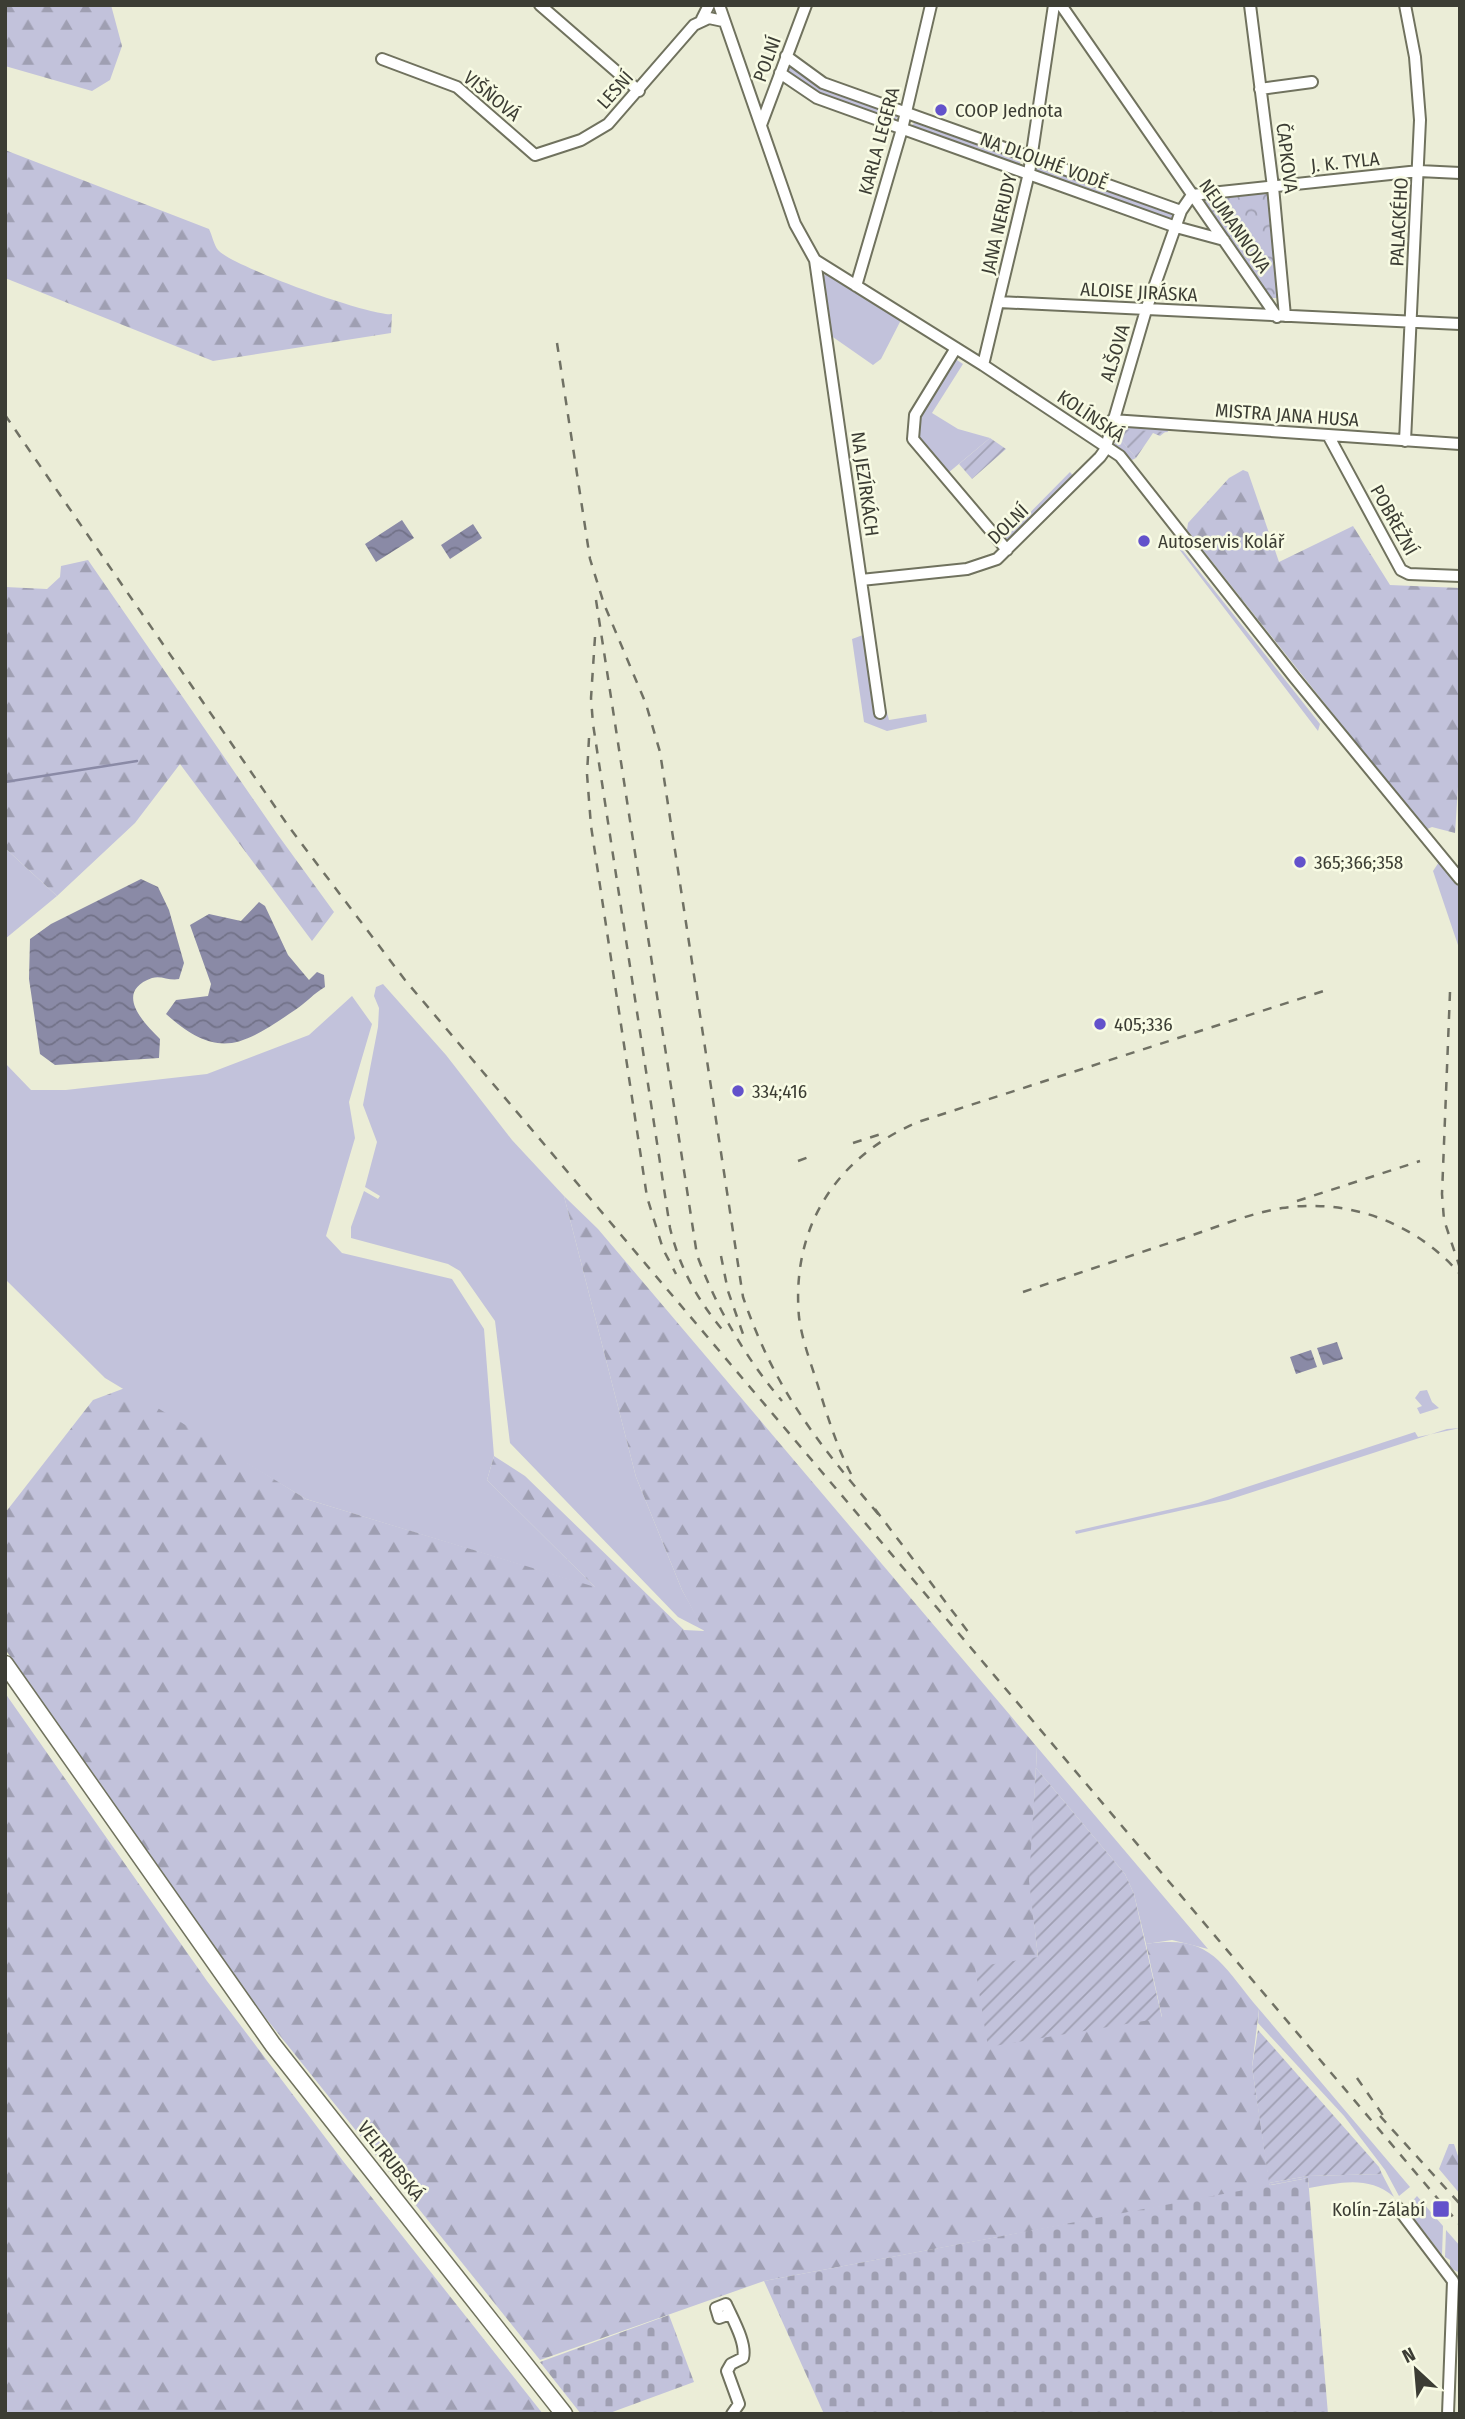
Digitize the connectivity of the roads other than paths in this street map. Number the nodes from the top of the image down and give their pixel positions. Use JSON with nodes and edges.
{"nodes":[{"id":1,"x":540,"y":5,"type":"edge"},
{"id":2,"x":709,"y":5,"type":"edge"},
{"id":3,"x":719,"y":5,"type":"edge"},
{"id":4,"x":806,"y":5,"type":"edge"},
{"id":5,"x":931,"y":5,"type":"edge"},
{"id":6,"x":1054,"y":5,"type":"edge"},
{"id":7,"x":1061,"y":5,"type":"edge"},
{"id":8,"x":1250,"y":5,"type":"edge"},
{"id":9,"x":1405,"y":5,"type":"edge"},
{"id":10,"x":702,"y":19,"type":"junction"},
{"id":11,"x":723,"y":22,"type":"junction"},
{"id":12,"x":786,"y":57,"type":"junction"},
{"id":13,"x":382,"y":59,"type":"dead end"},
{"id":14,"x":780,"y":73,"type":"junction"},
{"id":15,"x":1312,"y":82,"type":"dead end"},
{"id":16,"x":1260,"y":89,"type":"junction"},
{"id":17,"x":639,"y":91,"type":"junction"},
{"id":18,"x":906,"y":113,"type":"junction"},
{"id":19,"x":761,"y":125,"type":"junction"},
{"id":20,"x":902,"y":129,"type":"junction"},
{"id":21,"x":535,"y":155,"type":"joint"},
{"id":22,"x":1030,"y":157,"type":"junction"},
{"id":23,"x":1419,"y":171,"type":"junction"},
{"id":24,"x":1029,"y":173,"type":"junction"},
{"id":25,"x":1460,"y":173,"type":"edge"},
{"id":26,"x":1273,"y":187,"type":"junction"},
{"id":27,"x":1192,"y":195,"type":"junction"},
{"id":28,"x":1181,"y":211,"type":"junction"},
{"id":29,"x":1176,"y":227,"type":"junction"},
{"id":30,"x":1223,"y":240,"type":"junction"},
{"id":31,"x":815,"y":260,"type":"junction"},
{"id":32,"x":856,"y":286,"type":"junction"},
{"id":33,"x":999,"y":302,"type":"junction"},
{"id":34,"x":1146,"y":310,"type":"junction"},
{"id":35,"x":1281,"y":316,"type":"junction"},
{"id":36,"x":1411,"y":322,"type":"junction"},
{"id":37,"x":1460,"y":324,"type":"edge"},
{"id":38,"x":956,"y":348,"type":"junction"},
{"id":39,"x":983,"y":365,"type":"junction"},
{"id":40,"x":1112,"y":420,"type":"junction"},
{"id":41,"x":1328,"y":435,"type":"junction"},
{"id":42,"x":1405,"y":441,"type":"junction"},
{"id":43,"x":1460,"y":444,"type":"edge"},
{"id":44,"x":1107,"y":445,"type":"junction"},
{"id":45,"x":1007,"y":550,"type":"junction"},
{"id":46,"x":1460,"y":576,"type":"edge"},
{"id":47,"x":862,"y":580,"type":"junction"},
{"id":48,"x":880,"y":713,"type":"dead end"},
{"id":49,"x":1460,"y":879,"type":"edge"},
{"id":50,"x":5,"y":1664,"type":"edge"},
{"id":51,"x":1396,"y":2207,"type":"dead end"},
{"id":52,"x":730,"y":2315,"type":"dead end"},
{"id":53,"x":564,"y":2414,"type":"edge"},
{"id":54,"x":732,"y":2414,"type":"edge"},
{"id":55,"x":1448,"y":2414,"type":"edge"}],
"edges":[{"from":1,"to":17,"type":"street"},
{"from":2,"to":10,"type":"street","name":"LESNÍ"},
{"from":3,"to":11,"type":"street","name":"KOLÍNSKÁ"},
{"from":4,"to":12,"type":"street","name":"POLNÍ"},
{"from":5,"to":18,"type":"street","name":"KARLA LEGERA"},
{"from":6,"to":22,"type":"street","name":"JANA NERUDY"},
{"from":7,"to":27,"type":"street","name":"NEUMANNOVA"},
{"from":8,"to":16,"type":"street","name":"ČAPKOVA"},
{"from":9,"to":23,"type":"street","name":"PALACKÉHO"},
{"from":10,"to":11,"type":"street"},
{"from":10,"to":17,"type":"street","name":"LESNÍ"},
{"from":11,"to":19,"type":"street","name":"KOLÍNSKÁ"},
{"from":12,"to":14,"type":"street","name":"POLNÍ"},
{"from":12,"to":18,"type":"street","name":"NA DLOUHÉ VODĚ"},
{"from":13,"to":21,"type":"street","name":"VIŠŇOVÁ"},
{"from":14,"to":19,"type":"street","name":"POLNÍ"},
{"from":14,"to":20,"type":"street","name":"NA DLOUHÉ VODĚ"},
{"from":15,"to":16,"type":"street"},
{"from":16,"to":26,"type":"street","name":"ČAPKOVA"},
{"from":17,"to":21,"type":"street","name":"LESNÍ"},
{"from":18,"to":20,"type":"street","name":"KARLA LEGERA"},
{"from":18,"to":22,"type":"street","name":"NA DLOUHÉ VODĚ"},
{"from":19,"to":31,"type":"street","name":"KOLÍNSKÁ"},
{"from":20,"to":24,"type":"street","name":"NA DLOUHÉ VODĚ"},
{"from":20,"to":32,"type":"street","name":"KARLA LEGERA"},
{"from":22,"to":24,"type":"street","name":"JANA NERUDY"},
{"from":22,"to":28,"type":"street","name":"NA DLOUHÉ VODĚ"},
{"from":23,"to":25,"type":"street","name":"J. K. TYLA"},
{"from":23,"to":26,"type":"street","name":"J. K. TYLA"},
{"from":23,"to":36,"type":"street","name":"PALACKÉHO"},
{"from":24,"to":29,"type":"street","name":"NA DLOUHÉ VODĚ"},
{"from":24,"to":33,"type":"street","name":"JANA NERUDY"},
{"from":26,"to":27,"type":"street","name":"J. K. TYLA"},
{"from":26,"to":35,"type":"street","name":"ČAPKOVA"},
{"from":27,"to":28,"type":"street","name":"ALŠOVA"},
{"from":27,"to":30,"type":"street","name":"NEUMANNOVA"},
{"from":28,"to":29,"type":"street","name":"ALŠOVA"},
{"from":29,"to":30,"type":"street","name":"NA DLOUHÉ VODĚ"},
{"from":29,"to":34,"type":"street","name":"ALŠOVA"},
{"from":30,"to":35,"type":"street","name":"NEUMANNOVA"},
{"from":31,"to":32,"type":"street","name":"KOLÍNSKÁ"},
{"from":31,"to":47,"type":"street","name":"NA JEZÍRKÁCH"},
{"from":32,"to":38,"type":"street","name":"KOLÍNSKÁ"},
{"from":33,"to":34,"type":"street","name":"ALOISE JIRÁSKA"},
{"from":33,"to":39,"type":"street","name":"JANA NERUDY"},
{"from":34,"to":35,"type":"street","name":"ALOISE JIRÁSKA"},
{"from":34,"to":40,"type":"street","name":"ALŠOVA"},
{"from":35,"to":36,"type":"street"},
{"from":36,"to":37,"type":"street"},
{"from":36,"to":42,"type":"street","name":"PALACKÉHO"},
{"from":38,"to":39,"type":"street","name":"KOLÍNSKÁ"},
{"from":38,"to":45,"type":"street"},
{"from":39,"to":44,"type":"street","name":"KOLÍNSKÁ"},
{"from":40,"to":41,"type":"street","name":"MISTRA JANA HUSA"},
{"from":40,"to":44,"type":"street","name":"ALŠOVA"},
{"from":41,"to":42,"type":"street","name":"MISTRA JANA HUSA"},
{"from":41,"to":46,"type":"street","name":"POBŘEŽNÍ"},
{"from":42,"to":43,"type":"street","name":"MISTRA JANA HUSA"},
{"from":44,"to":45,"type":"street","name":"DOLNÍ"},
{"from":44,"to":49,"type":"street","name":"KOLÍNSKÁ"},
{"from":45,"to":47,"type":"street","name":"DOLNÍ"},
{"from":47,"to":48,"type":"street","name":"NA JEZÍRKÁCH"},
{"from":50,"to":53,"type":"street","name":"VELTRUBSKÁ"},
{"from":51,"to":55,"type":"street"},
{"from":52,"to":54,"type":"street"}]}
